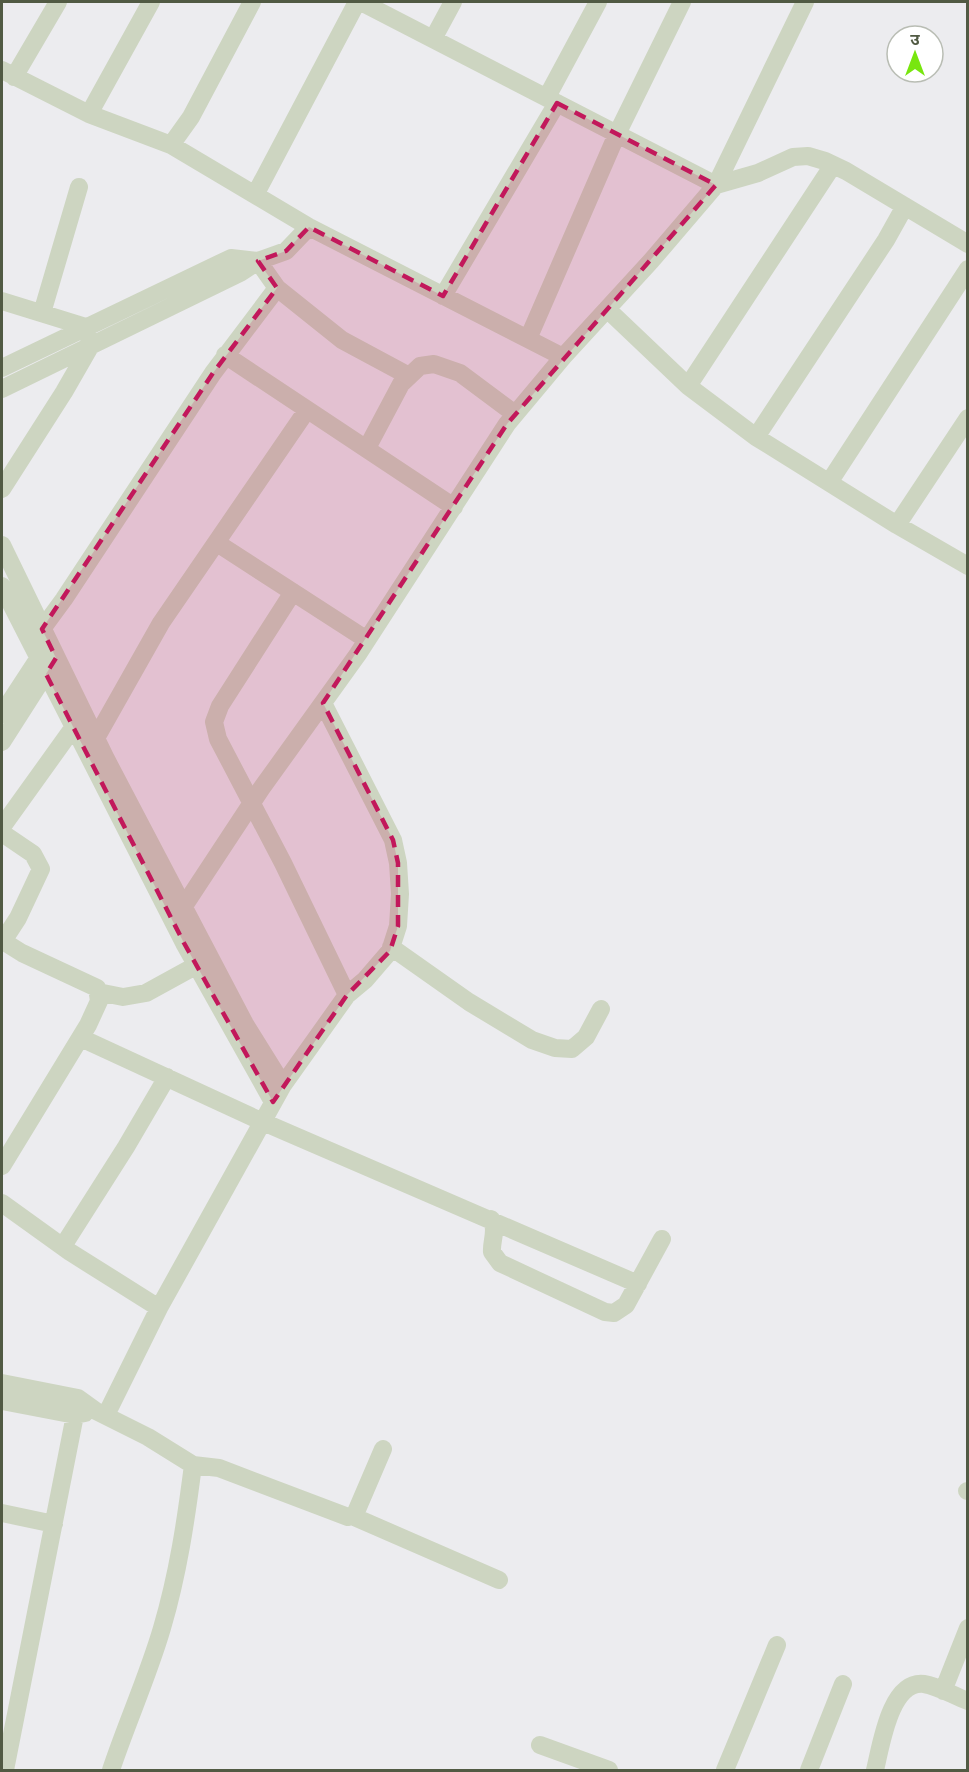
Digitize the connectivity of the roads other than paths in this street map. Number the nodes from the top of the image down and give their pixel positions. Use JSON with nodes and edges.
{"nodes":[{"id":1,"x":58,"y":2,"type":"edge"},
{"id":2,"x":151,"y":2,"type":"edge"},
{"id":3,"x":252,"y":2,"type":"edge"},
{"id":4,"x":359,"y":2,"type":"edge"},
{"id":5,"x":453,"y":2,"type":"edge"},
{"id":6,"x":598,"y":2,"type":"edge"},
{"id":7,"x":682,"y":2,"type":"edge"},
{"id":8,"x":805,"y":2,"type":"edge"},
{"id":9,"x":433,"y":39,"type":"junction"},
{"id":10,"x":8,"y":73,"type":"edge"},
{"id":11,"x":552,"y":100,"type":"junction"},
{"id":12,"x":89,"y":114,"type":"junction"},
{"id":13,"x":618,"y":134,"type":"junction"},
{"id":14,"x":171,"y":145,"type":"junction"},
{"id":15,"x":833,"y":165,"type":"junction"},
{"id":16,"x":716,"y":185,"type":"junction"},
{"id":17,"x":79,"y":187,"type":"dead end"},
{"id":18,"x":255,"y":195,"type":"junction"},
{"id":19,"x":905,"y":206,"type":"junction"},
{"id":20,"x":309,"y":227,"type":"junction"},
{"id":21,"x":968,"y":244,"type":"edge"},
{"id":22,"x":258,"y":261,"type":"junction"},
{"id":23,"x":968,"y":269,"type":"edge"},
{"id":24,"x":277,"y":288,"type":"junction"},
{"id":25,"x":443,"y":296,"type":"junction"},
{"id":26,"x":2,"y":301,"type":"edge"},
{"id":27,"x":607,"y":309,"type":"junction"},
{"id":28,"x":42,"y":313,"type":"junction"},
{"id":29,"x":86,"y":327,"type":"junction"},
{"id":30,"x":528,"y":339,"type":"junction"},
{"id":31,"x":91,"y":345,"type":"junction"},
{"id":32,"x":225,"y":355,"type":"junction"},
{"id":33,"x":563,"y":357,"type":"junction"},
{"id":34,"x":2,"y":368,"type":"edge"},
{"id":35,"x":409,"y":376,"type":"junction"},
{"id":36,"x":688,"y":386,"type":"junction"},
{"id":37,"x":2,"y":389,"type":"edge"},
{"id":38,"x":307,"y":410,"type":"junction"},
{"id":39,"x":515,"y":414,"type":"junction"},
{"id":40,"x":968,"y":418,"type":"edge"},
{"id":41,"x":756,"y":436,"type":"junction"},
{"id":42,"x":367,"y":448,"type":"junction"},
{"id":43,"x":830,"y":481,"type":"junction"},
{"id":44,"x":2,"y":489,"type":"edge"},
{"id":45,"x":454,"y":507,"type":"junction"},
{"id":46,"x":897,"y":525,"type":"junction"},
{"id":47,"x":217,"y":543,"type":"junction"},
{"id":48,"x":2,"y":545,"type":"edge"},
{"id":49,"x":968,"y":566,"type":"edge"},
{"id":50,"x":2,"y":586,"type":"edge"},
{"id":51,"x":293,"y":592,"type":"junction"},
{"id":52,"x":367,"y":640,"type":"junction"},
{"id":53,"x":46,"y":652,"type":"junction"},
{"id":54,"x":323,"y":703,"type":"junction"},
{"id":55,"x":2,"y":714,"type":"edge"},
{"id":56,"x":74,"y":728,"type":"junction"},
{"id":57,"x":96,"y":738,"type":"junction"},
{"id":58,"x":2,"y":742,"type":"edge"},
{"id":59,"x":251,"y":805,"type":"junction"},
{"id":60,"x":2,"y":827,"type":"edge"},
{"id":61,"x":2,"y":833,"type":"edge"},
{"id":62,"x":184,"y":906,"type":"junction"},
{"id":63,"x":2,"y":943,"type":"edge"},
{"id":64,"x":391,"y":947,"type":"junction"},
{"id":65,"x":196,"y":965,"type":"junction"},
{"id":66,"x":98,"y":992,"type":"junction"},
{"id":67,"x":347,"y":995,"type":"junction"},
{"id":68,"x":601,"y":1009,"type":"dead end"},
{"id":69,"x":81,"y":1038,"type":"junction"},
{"id":70,"x":167,"y":1077,"type":"junction"},
{"id":71,"x":283,"y":1085,"type":"junction"},
{"id":72,"x":273,"y":1102,"type":"junction"},
{"id":73,"x":263,"y":1122,"type":"junction"},
{"id":74,"x":2,"y":1166,"type":"edge"},
{"id":75,"x":3,"y":1206,"type":"edge"},
{"id":76,"x":491,"y":1219,"type":"junction"},
{"id":77,"x":662,"y":1239,"type":"dead end"},
{"id":78,"x":63,"y":1246,"type":"junction"},
{"id":79,"x":638,"y":1284,"type":"junction"},
{"id":80,"x":159,"y":1308,"type":"junction"},
{"id":81,"x":2,"y":1383,"type":"edge"},
{"id":82,"x":2,"y":1401,"type":"edge"},
{"id":83,"x":101,"y":1413,"type":"junction"},
{"id":84,"x":75,"y":1415,"type":"junction"},
{"id":85,"x":383,"y":1449,"type":"dead end"},
{"id":86,"x":193,"y":1465,"type":"junction"},
{"id":87,"x":2,"y":1513,"type":"edge"},
{"id":88,"x":352,"y":1516,"type":"junction"},
{"id":89,"x":54,"y":1524,"type":"junction"},
{"id":90,"x":499,"y":1580,"type":"dead end"},
{"id":91,"x":968,"y":1628,"type":"edge"},
{"id":92,"x":777,"y":1645,"type":"dead end"},
{"id":93,"x":843,"y":1684,"type":"dead end"},
{"id":94,"x":943,"y":1691,"type":"junction"},
{"id":95,"x":968,"y":1701,"type":"edge"},
{"id":96,"x":540,"y":1745,"type":"dead end"},
{"id":97,"x":600,"y":1769,"type":"edge"},
{"id":98,"x":5,"y":1770,"type":"edge"},
{"id":99,"x":111,"y":1770,"type":"edge"},
{"id":100,"x":725,"y":1770,"type":"edge"},
{"id":101,"x":809,"y":1770,"type":"edge"},
{"id":102,"x":875,"y":1770,"type":"edge"}],
"edges":[{"from":1,"to":10,"type":"street"},
{"from":2,"to":12,"type":"street"},
{"from":3,"to":14,"type":"street"},
{"from":4,"to":9,"type":"street"},
{"from":4,"to":18,"type":"street"},
{"from":5,"to":9,"type":"street"},
{"from":6,"to":11,"type":"street"},
{"from":7,"to":13,"type":"street"},
{"from":8,"to":16,"type":"street"},
{"from":9,"to":11,"type":"street"},
{"from":10,"to":12,"type":"street"},
{"from":11,"to":13,"type":"street"},
{"from":11,"to":25,"type":"street"},
{"from":12,"to":14,"type":"street"},
{"from":13,"to":16,"type":"street"},
{"from":13,"to":30,"type":"street"},
{"from":14,"to":18,"type":"street"},
{"from":15,"to":16,"type":"street"},
{"from":15,"to":19,"type":"street"},
{"from":15,"to":36,"type":"street"},
{"from":16,"to":27,"type":"street"},
{"from":17,"to":28,"type":"street"},
{"from":18,"to":20,"type":"street"},
{"from":19,"to":21,"type":"street"},
{"from":19,"to":41,"type":"street"},
{"from":20,"to":22,"type":"street"},
{"from":20,"to":25,"type":"street"},
{"from":22,"to":24,"type":"street"},
{"from":22,"to":29,"type":"street"},
{"from":22,"to":31,"type":"street"},
{"from":23,"to":43,"type":"street"},
{"from":24,"to":32,"type":"street"},
{"from":24,"to":35,"type":"street"},
{"from":25,"to":30,"type":"street"},
{"from":26,"to":28,"type":"street"},
{"from":27,"to":33,"type":"street"},
{"from":27,"to":36,"type":"street"},
{"from":28,"to":29,"type":"street"},
{"from":29,"to":31,"type":"street"},
{"from":29,"to":34,"type":"street"},
{"from":30,"to":33,"type":"street"},
{"from":31,"to":37,"type":"street"},
{"from":31,"to":44,"type":"street"},
{"from":32,"to":38,"type":"street"},
{"from":32,"to":53,"type":"street"},
{"from":33,"to":39,"type":"street"},
{"from":35,"to":39,"type":"street"},
{"from":35,"to":42,"type":"street"},
{"from":36,"to":41,"type":"street"},
{"from":38,"to":42,"type":"street"},
{"from":38,"to":47,"type":"street"},
{"from":39,"to":45,"type":"street"},
{"from":40,"to":46,"type":"street"},
{"from":41,"to":43,"type":"street"},
{"from":42,"to":45,"type":"street"},
{"from":43,"to":46,"type":"street"},
{"from":45,"to":52,"type":"street"},
{"from":46,"to":49,"type":"street"},
{"from":47,"to":51,"type":"street"},
{"from":47,"to":57,"type":"street"},
{"from":48,"to":53,"type":"street"},
{"from":50,"to":53,"type":"street"},
{"from":51,"to":52,"type":"street"},
{"from":51,"to":59,"type":"street"},
{"from":52,"to":54,"type":"street"},
{"from":53,"to":55,"type":"street"},
{"from":53,"to":56,"type":"street"},
{"from":53,"to":57,"type":"street"},
{"from":53,"to":58,"type":"street"},
{"from":54,"to":59,"type":"street"},
{"from":54,"to":64,"type":"street"},
{"from":56,"to":60,"type":"street"},
{"from":56,"to":65,"type":"street"},
{"from":57,"to":62,"type":"street"},
{"from":59,"to":62,"type":"street"},
{"from":59,"to":67,"type":"street"},
{"from":61,"to":63,"type":"street"},
{"from":62,"to":71,"type":"street"},
{"from":63,"to":66,"type":"street"},
{"from":64,"to":67,"type":"street"},
{"from":64,"to":68,"type":"street"},
{"from":65,"to":66,"type":"street"},
{"from":65,"to":72,"type":"street"},
{"from":66,"to":69,"type":"street"},
{"from":67,"to":71,"type":"street"},
{"from":69,"to":70,"type":"street"},
{"from":69,"to":74,"type":"street"},
{"from":70,"to":73,"type":"street"},
{"from":70,"to":78,"type":"street"},
{"from":71,"to":72,"type":"street"},
{"from":72,"to":73,"type":"street"},
{"from":73,"to":76,"type":"street"},
{"from":73,"to":80,"type":"street"},
{"from":75,"to":78,"type":"street"},
{"from":76,"to":79,"type":"street"},
{"from":76,"to":79,"type":"street"},
{"from":77,"to":79,"type":"street"},
{"from":78,"to":80,"type":"street"},
{"from":80,"to":83,"type":"street"},
{"from":81,"to":83,"type":"street"},
{"from":82,"to":84,"type":"street"},
{"from":83,"to":84,"type":"street"},
{"from":83,"to":86,"type":"street"},
{"from":84,"to":89,"type":"street"},
{"from":85,"to":88,"type":"street"},
{"from":86,"to":88,"type":"street"},
{"from":86,"to":99,"type":"street"},
{"from":87,"to":89,"type":"street"},
{"from":88,"to":90,"type":"street"},
{"from":89,"to":98,"type":"street"},
{"from":91,"to":94,"type":"street"},
{"from":92,"to":100,"type":"street"},
{"from":93,"to":101,"type":"street"},
{"from":94,"to":95,"type":"street"},
{"from":94,"to":102,"type":"street"},
{"from":96,"to":97,"type":"street"}]}
